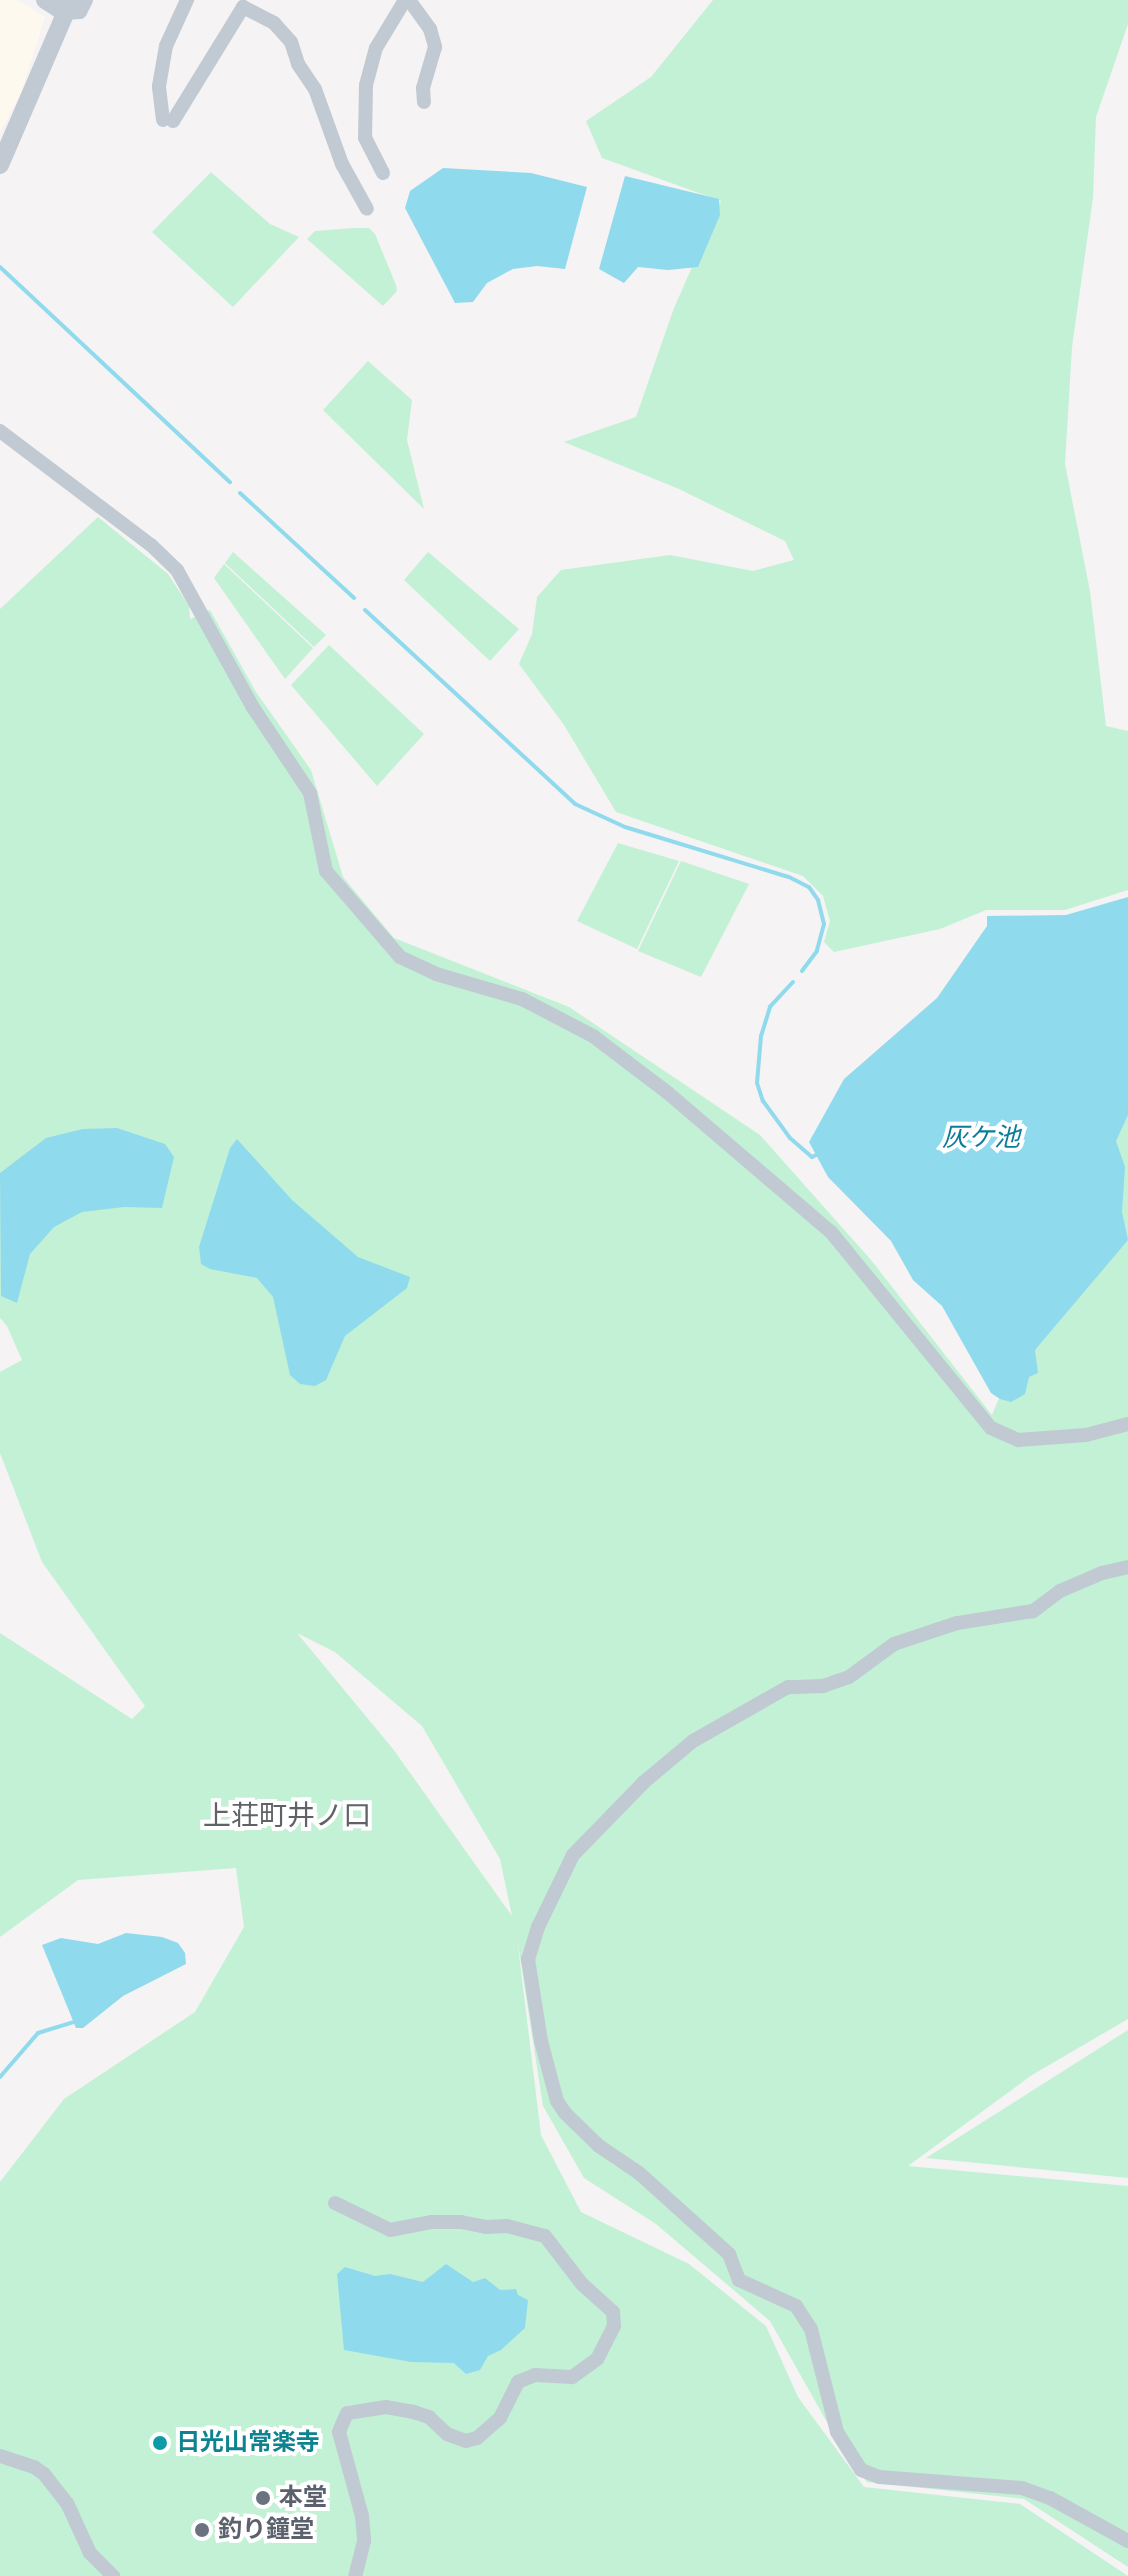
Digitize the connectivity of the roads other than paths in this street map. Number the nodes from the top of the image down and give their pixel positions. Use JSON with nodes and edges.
{"nodes":[{"id":1,"x":45,"y":0,"type":"edge"},
{"id":2,"x":86,"y":0,"type":"edge"},
{"id":3,"x":187,"y":0,"type":"edge"},
{"id":4,"x":407,"y":0,"type":"edge"},
{"id":5,"x":237,"y":4,"type":"edge"},
{"id":6,"x":68,"y":6,"type":"edge"},
{"id":7,"x":424,"y":102,"type":"dead end"},
{"id":8,"x":0,"y":165,"type":"edge"},
{"id":9,"x":383,"y":173,"type":"dead end"},
{"id":10,"x":367,"y":209,"type":"dead end"},
{"id":11,"x":0,"y":431,"type":"edge"},
{"id":12,"x":1128,"y":1424,"type":"edge"},
{"id":13,"x":1128,"y":1567,"type":"edge"},
{"id":14,"x":335,"y":2203,"type":"dead end"},
{"id":15,"x":0,"y":2456,"type":"edge"},
{"id":16,"x":1128,"y":2541,"type":"edge"},
{"id":17,"x":113,"y":2576,"type":"edge"},
{"id":18,"x":355,"y":2576,"type":"edge"}],
"edges":[{"from":1,"to":6,"type":"street"},
{"from":2,"to":6,"type":"street"},
{"from":3,"to":5,"type":"street"},
{"from":4,"to":7,"type":"street"},
{"from":4,"to":9,"type":"street"},
{"from":5,"to":10,"type":"street"},
{"from":6,"to":8,"type":"street"},
{"from":11,"to":12,"type":"street"},
{"from":13,"to":16,"type":"street"},
{"from":14,"to":18,"type":"street"},
{"from":15,"to":17,"type":"street"}]}
